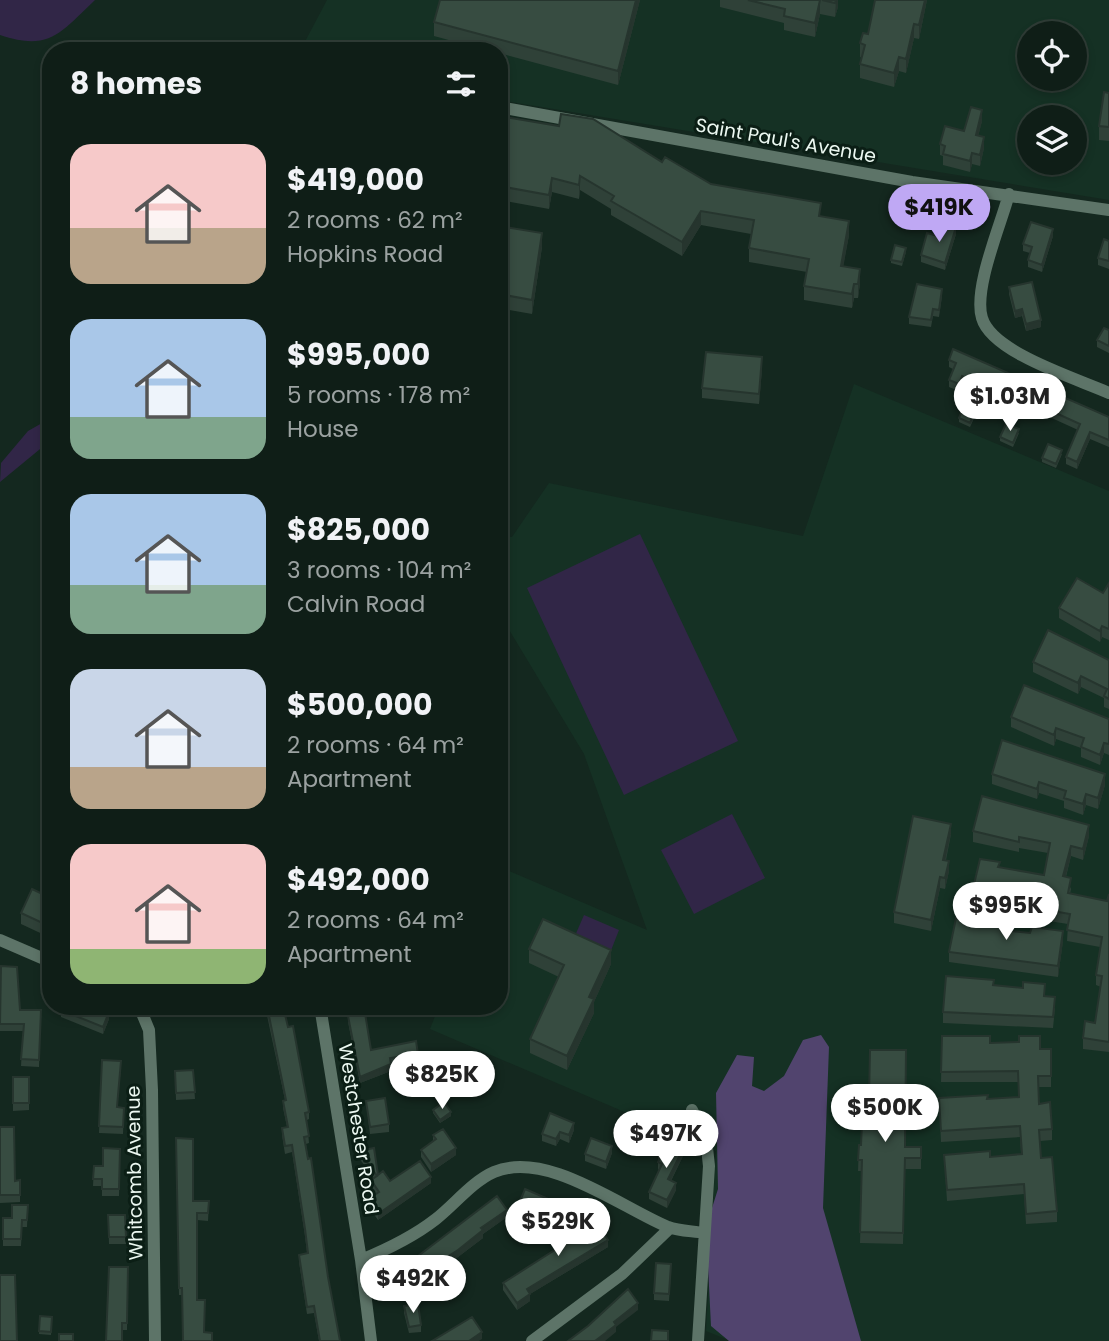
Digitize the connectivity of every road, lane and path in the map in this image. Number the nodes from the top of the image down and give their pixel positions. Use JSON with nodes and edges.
{"nodes":[{"id":1,"x":508,"y":109,"type":"edge"},
{"id":2,"x":1009,"y":194,"type":"junction"},
{"id":3,"x":1109,"y":210,"type":"edge"},
{"id":4,"x":1109,"y":393,"type":"edge"},
{"id":5,"x":0,"y":940,"type":"edge"},
{"id":6,"x":42,"y":957,"type":"edge"},
{"id":7,"x":143,"y":1015,"type":"edge"},
{"id":8,"x":321,"y":1015,"type":"edge"},
{"id":9,"x":692,"y":1110,"type":"dead end"},
{"id":10,"x":670,"y":1228,"type":"junction"},
{"id":11,"x":704,"y":1233,"type":"junction"},
{"id":12,"x":361,"y":1260,"type":"junction"},
{"id":13,"x":155,"y":1341,"type":"edge"},
{"id":14,"x":371,"y":1341,"type":"edge"},
{"id":15,"x":532,"y":1341,"type":"edge"},
{"id":16,"x":698,"y":1341,"type":"edge"}],
"edges":[{"from":1,"to":2,"type":"street","name":"Saint Paul's Avenue"},
{"from":2,"to":3,"type":"street","name":"Saint Paul's Avenue"},
{"from":2,"to":4,"type":"street"},
{"from":5,"to":6,"type":"street"},
{"from":7,"to":13,"type":"street","name":"Whitcomb Avenue"},
{"from":8,"to":12,"type":"street","name":"Westchester Road"},
{"from":9,"to":11,"type":"street"},
{"from":10,"to":11,"type":"street"},
{"from":10,"to":12,"type":"street"},
{"from":10,"to":15,"type":"street"},
{"from":11,"to":16,"type":"street"},
{"from":12,"to":14,"type":"street","name":"Westchester Road"}]}
